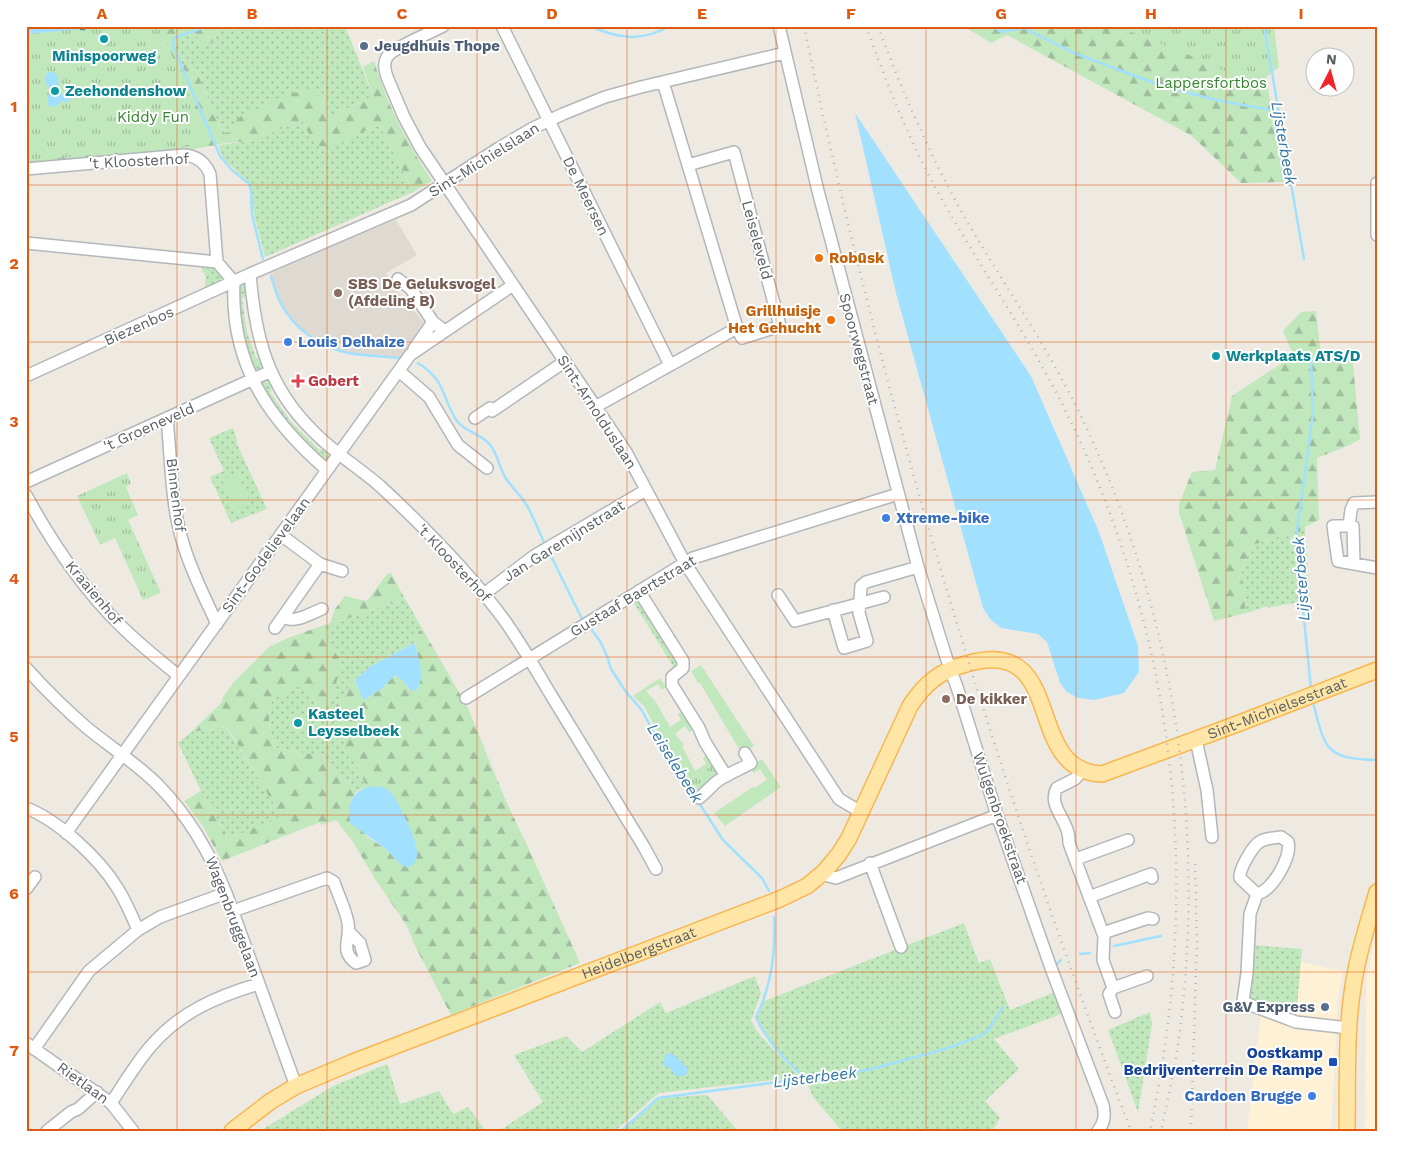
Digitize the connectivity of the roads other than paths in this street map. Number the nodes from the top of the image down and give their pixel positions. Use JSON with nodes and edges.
{"nodes":[{"id":1,"x":443,"y":26,"type":"edge"},
{"id":2,"x":502,"y":26,"type":"edge"},
{"id":3,"x":779,"y":26,"type":"edge"},
{"id":4,"x":784,"y":53,"type":"junction"},
{"id":5,"x":662,"y":82,"type":"junction"},
{"id":6,"x":548,"y":120,"type":"junction"},
{"id":7,"x":688,"y":165,"type":"junction"},
{"id":8,"x":26,"y":169,"type":"edge"},
{"id":9,"x":1377,"y":183,"type":"edge"},
{"id":10,"x":444,"y":184,"type":"junction"},
{"id":11,"x":1377,"y":234,"type":"edge"},
{"id":12,"x":26,"y":243,"type":"edge"},
{"id":13,"x":217,"y":262,"type":"junction"},
{"id":14,"x":250,"y":274,"type":"junction"},
{"id":15,"x":398,"y":279,"type":"dead end"},
{"id":16,"x":234,"y":282,"type":"junction"},
{"id":17,"x":513,"y":285,"type":"junction"},
{"id":18,"x":433,"y":322,"type":"junction"},
{"id":19,"x":737,"y":328,"type":"junction"},
{"id":20,"x":445,"y":331,"type":"junction"},
{"id":21,"x":410,"y":355,"type":"junction"},
{"id":22,"x":564,"y":362,"type":"junction"},
{"id":23,"x":670,"y":365,"type":"junction"},
{"id":24,"x":399,"y":371,"type":"junction"},
{"id":25,"x":271,"y":372,"type":"junction"},
{"id":26,"x":26,"y":376,"type":"edge"},
{"id":27,"x":253,"y":380,"type":"junction"},
{"id":28,"x":595,"y":407,"type":"junction"},
{"id":29,"x":167,"y":418,"type":"junction"},
{"id":30,"x":475,"y":418,"type":"dead end"},
{"id":31,"x":339,"y":454,"type":"junction"},
{"id":32,"x":487,"y":468,"type":"dead end"},
{"id":33,"x":327,"y":470,"type":"junction"},
{"id":34,"x":26,"y":482,"type":"edge"},
{"id":35,"x":646,"y":490,"type":"junction"},
{"id":36,"x":898,"y":494,"type":"junction"},
{"id":37,"x":26,"y":495,"type":"edge"},
{"id":38,"x":1377,"y":502,"type":"edge"},
{"id":39,"x":1349,"y":526,"type":"junction"},
{"id":40,"x":280,"y":535,"type":"junction"},
{"id":41,"x":685,"y":563,"type":"junction"},
{"id":42,"x":320,"y":564,"type":"junction"},
{"id":43,"x":1354,"y":564,"type":"junction"},
{"id":44,"x":918,"y":567,"type":"junction"},
{"id":45,"x":1377,"y":568,"type":"edge"},
{"id":46,"x":342,"y":570,"type":"dead end"},
{"id":47,"x":639,"y":591,"type":"junction"},
{"id":48,"x":484,"y":594,"type":"junction"},
{"id":49,"x":778,"y":595,"type":"dead end"},
{"id":50,"x":884,"y":597,"type":"dead end"},
{"id":51,"x":860,"y":604,"type":"junction"},
{"id":52,"x":322,"y":609,"type":"dead end"},
{"id":53,"x":833,"y":610,"type":"junction"},
{"id":54,"x":284,"y":616,"type":"junction"},
{"id":55,"x":216,"y":624,"type":"junction"},
{"id":56,"x":275,"y":628,"type":"dead end"},
{"id":57,"x":529,"y":659,"type":"junction"},
{"id":58,"x":26,"y":668,"type":"edge"},
{"id":59,"x":950,"y":668,"type":"junction"},
{"id":60,"x":1377,"y":670,"type":"edge"},
{"id":61,"x":1377,"y":674,"type":"edge"},
{"id":62,"x":1359,"y":675,"type":"junction"},
{"id":63,"x":179,"y":676,"type":"junction"},
{"id":64,"x":466,"y":698,"type":"dead end"},
{"id":65,"x":1196,"y":740,"type":"junction"},
{"id":66,"x":745,"y":753,"type":"dead end"},
{"id":67,"x":122,"y":755,"type":"junction"},
{"id":68,"x":1082,"y":771,"type":"junction"},
{"id":69,"x":726,"y":776,"type":"junction"},
{"id":70,"x":699,"y":798,"type":"dead end"},
{"id":71,"x":26,"y":808,"type":"edge"},
{"id":72,"x":861,"y":812,"type":"junction"},
{"id":73,"x":997,"y":815,"type":"junction"},
{"id":74,"x":66,"y":833,"type":"junction"},
{"id":75,"x":1212,"y":837,"type":"dead end"},
{"id":76,"x":1128,"y":840,"type":"dead end"},
{"id":77,"x":1076,"y":859,"type":"junction"},
{"id":78,"x":870,"y":863,"type":"junction"},
{"id":79,"x":656,"y":869,"type":"dead end"},
{"id":80,"x":824,"y":872,"type":"junction"},
{"id":81,"x":35,"y":877,"type":"dead end"},
{"id":82,"x":1152,"y":878,"type":"dead end"},
{"id":83,"x":26,"y":889,"type":"edge"},
{"id":84,"x":1377,"y":892,"type":"edge"},
{"id":85,"x":226,"y":893,"type":"junction"},
{"id":86,"x":1257,"y":894,"type":"junction"},
{"id":87,"x":1089,"y":897,"type":"junction"},
{"id":88,"x":233,"y":912,"type":"junction"},
{"id":89,"x":1152,"y":918,"type":"dead end"},
{"id":90,"x":138,"y":930,"type":"junction"},
{"id":91,"x":348,"y":931,"type":"dead end"},
{"id":92,"x":1103,"y":933,"type":"junction"},
{"id":93,"x":901,"y":947,"type":"dead end"},
{"id":94,"x":1147,"y":976,"type":"dead end"},
{"id":95,"x":258,"y":984,"type":"junction"},
{"id":96,"x":1113,"y":988,"type":"junction"},
{"id":97,"x":1115,"y":1012,"type":"dead end"},
{"id":98,"x":1350,"y":1028,"type":"junction"},
{"id":99,"x":30,"y":1046,"type":"edge"},
{"id":100,"x":296,"y":1086,"type":"junction"},
{"id":101,"x":97,"y":1092,"type":"junction"},
{"id":102,"x":111,"y":1103,"type":"junction"},
{"id":103,"x":47,"y":1131,"type":"edge"},
{"id":104,"x":133,"y":1131,"type":"edge"},
{"id":105,"x":232,"y":1131,"type":"edge"},
{"id":106,"x":1098,"y":1131,"type":"edge"},
{"id":107,"x":1347,"y":1131,"type":"edge"}],
"edges":[{"from":1,"to":10,"type":"street","name":"Sint-Arnolduslaan"},
{"from":2,"to":6,"type":"street","name":"De Meersen"},
{"from":3,"to":4,"type":"street","name":"Spoorwegstraat"},
{"from":4,"to":5,"type":"street","name":"Sint-Michielslaan"},
{"from":4,"to":36,"type":"street","name":"Spoorwegstraat"},
{"from":5,"to":6,"type":"street","name":"Sint-Michielslaan"},
{"from":5,"to":7,"type":"street"},
{"from":6,"to":10,"type":"street","name":"Sint-Michielslaan"},
{"from":6,"to":23,"type":"street","name":"De Meersen"},
{"from":7,"to":19,"type":"street"},
{"from":7,"to":19,"type":"street","name":"Leiseleveld"},
{"from":8,"to":13,"type":"street","name":"'t Kloosterhof"},
{"from":9,"to":11,"type":"street"},
{"from":10,"to":14,"type":"street","name":"Sint-Michielslaan"},
{"from":10,"to":17,"type":"street","name":"Sint-Arnolduslaan"},
{"from":12,"to":13,"type":"street"},
{"from":13,"to":16,"type":"street"},
{"from":14,"to":16,"type":"street","name":"Biezenbos"},
{"from":14,"to":25,"type":"street","name":"'t Kloosterhof"},
{"from":15,"to":18,"type":"street"},
{"from":16,"to":26,"type":"street","name":"Biezenbos"},
{"from":16,"to":27,"type":"street"},
{"from":17,"to":20,"type":"street","name":"Sint-Godelievelaan"},
{"from":17,"to":22,"type":"street","name":"Sint-Arnolduslaan"},
{"from":18,"to":20,"type":"street"},
{"from":18,"to":21,"type":"street","name":"Sint-Godelievelaan"},
{"from":19,"to":23,"type":"street"},
{"from":20,"to":21,"type":"street","name":"Sint-Godelievelaan"},
{"from":21,"to":24,"type":"street","name":"Sint-Godelievelaan"},
{"from":22,"to":28,"type":"street","name":"Sint-Arnolduslaan"},
{"from":22,"to":30,"type":"street"},
{"from":23,"to":28,"type":"street"},
{"from":24,"to":31,"type":"street","name":"Sint-Godelievelaan"},
{"from":24,"to":32,"type":"street"},
{"from":25,"to":27,"type":"street","name":"'t Groeneveld"},
{"from":25,"to":31,"type":"street","name":"'t Kloosterhof"},
{"from":27,"to":29,"type":"street","name":"'t Groeneveld"},
{"from":27,"to":33,"type":"street"},
{"from":28,"to":35,"type":"street","name":"Sint-Arnolduslaan"},
{"from":29,"to":34,"type":"street","name":"'t Groeneveld"},
{"from":29,"to":55,"type":"street","name":"Binnenhof"},
{"from":31,"to":33,"type":"street","name":"Sint-Godelievelaan"},
{"from":31,"to":48,"type":"street","name":"'t Kloosterhof"},
{"from":33,"to":40,"type":"street","name":"Sint-Godelievelaan"},
{"from":35,"to":41,"type":"street","name":"Sint-Arnolduslaan"},
{"from":35,"to":48,"type":"street","name":"Jan Garemijnstraat"},
{"from":36,"to":41,"type":"street","name":"Gustaaf Baertstraat"},
{"from":36,"to":44,"type":"street","name":"Spoorwegstraat"},
{"from":37,"to":63,"type":"street","name":"Kraaienhof"},
{"from":38,"to":39,"type":"street"},
{"from":39,"to":43,"type":"street"},
{"from":39,"to":43,"type":"street"},
{"from":40,"to":42,"type":"street"},
{"from":40,"to":55,"type":"street","name":"Sint-Godelievelaan"},
{"from":41,"to":47,"type":"street","name":"Gustaaf Baertstraat"},
{"from":41,"to":72,"type":"street","name":"Sint-Arnolduslaan"},
{"from":42,"to":46,"type":"street"},
{"from":42,"to":54,"type":"street"},
{"from":43,"to":45,"type":"street"},
{"from":44,"to":51,"type":"street"},
{"from":44,"to":59,"type":"street","name":"Spoorwegstraat"},
{"from":47,"to":57,"type":"street","name":"Gustaaf Baertstraat"},
{"from":47,"to":69,"type":"street"},
{"from":48,"to":57,"type":"street","name":"'t Kloosterhof"},
{"from":49,"to":53,"type":"street"},
{"from":50,"to":51,"type":"street"},
{"from":51,"to":53,"type":"street"},
{"from":51,"to":53,"type":"street"},
{"from":52,"to":54,"type":"street"},
{"from":54,"to":56,"type":"street"},
{"from":55,"to":63,"type":"street","name":"Sint-Godelievelaan"},
{"from":57,"to":64,"type":"street","name":"Gustaaf Baertstraat"},
{"from":57,"to":79,"type":"street","name":"'t Kloosterhof"},
{"from":58,"to":67,"type":"street","name":"Wagenbruggelaan"},
{"from":59,"to":68,"type":"main road"},
{"from":59,"to":72,"type":"main road","name":"Heidelbergstraat"},
{"from":59,"to":73,"type":"street","name":"Wulgenbroekstraat"},
{"from":60,"to":62,"type":"main road","name":"Sint-Michielsestraat"},
{"from":61,"to":62,"type":"main road","name":"Sint-Michielsestraat"},
{"from":62,"to":65,"type":"main road","name":"Sint-Michielsestraat"},
{"from":63,"to":67,"type":"street","name":"Sint-Godelievelaan"},
{"from":65,"to":68,"type":"main road","name":"Sint-Michielsestraat"},
{"from":65,"to":75,"type":"street","name":"Sint-Michielsestraat"},
{"from":66,"to":69,"type":"street"},
{"from":67,"to":74,"type":"street","name":"Sint-Godelievelaan"},
{"from":67,"to":85,"type":"street","name":"Wagenbruggelaan"},
{"from":68,"to":77,"type":"street"},
{"from":69,"to":70,"type":"street"},
{"from":71,"to":74,"type":"street"},
{"from":72,"to":80,"type":"main road","name":"Heidelbergstraat"},
{"from":73,"to":78,"type":"street"},
{"from":73,"to":106,"type":"street","name":"Wulgenbroekstraat"},
{"from":74,"to":90,"type":"street"},
{"from":76,"to":77,"type":"street"},
{"from":77,"to":87,"type":"street"},
{"from":78,"to":80,"type":"street"},
{"from":78,"to":93,"type":"street"},
{"from":80,"to":100,"type":"main road","name":"Heidelbergstraat"},
{"from":81,"to":83,"type":"street"},
{"from":82,"to":87,"type":"street"},
{"from":84,"to":98,"type":"main road"},
{"from":85,"to":88,"type":"street","name":"Wagenbruggelaan"},
{"from":85,"to":90,"type":"street"},
{"from":86,"to":86,"type":"street"},
{"from":86,"to":98,"type":"street"},
{"from":87,"to":92,"type":"street"},
{"from":88,"to":91,"type":"street"},
{"from":88,"to":95,"type":"street","name":"Wagenbruggelaan"},
{"from":89,"to":92,"type":"street"},
{"from":90,"to":99,"type":"street"},
{"from":92,"to":96,"type":"street"},
{"from":94,"to":96,"type":"street"},
{"from":95,"to":100,"type":"street","name":"Wagenbruggelaan"},
{"from":95,"to":102,"type":"street"},
{"from":96,"to":97,"type":"street"},
{"from":98,"to":107,"type":"main road"},
{"from":99,"to":101,"type":"street","name":"Rietlaan"},
{"from":100,"to":105,"type":"main road","name":"Heidelbergstraat"},
{"from":101,"to":102,"type":"street","name":"Rietlaan"},
{"from":101,"to":103,"type":"street"},
{"from":102,"to":104,"type":"street","name":"Rietlaan"}]}
